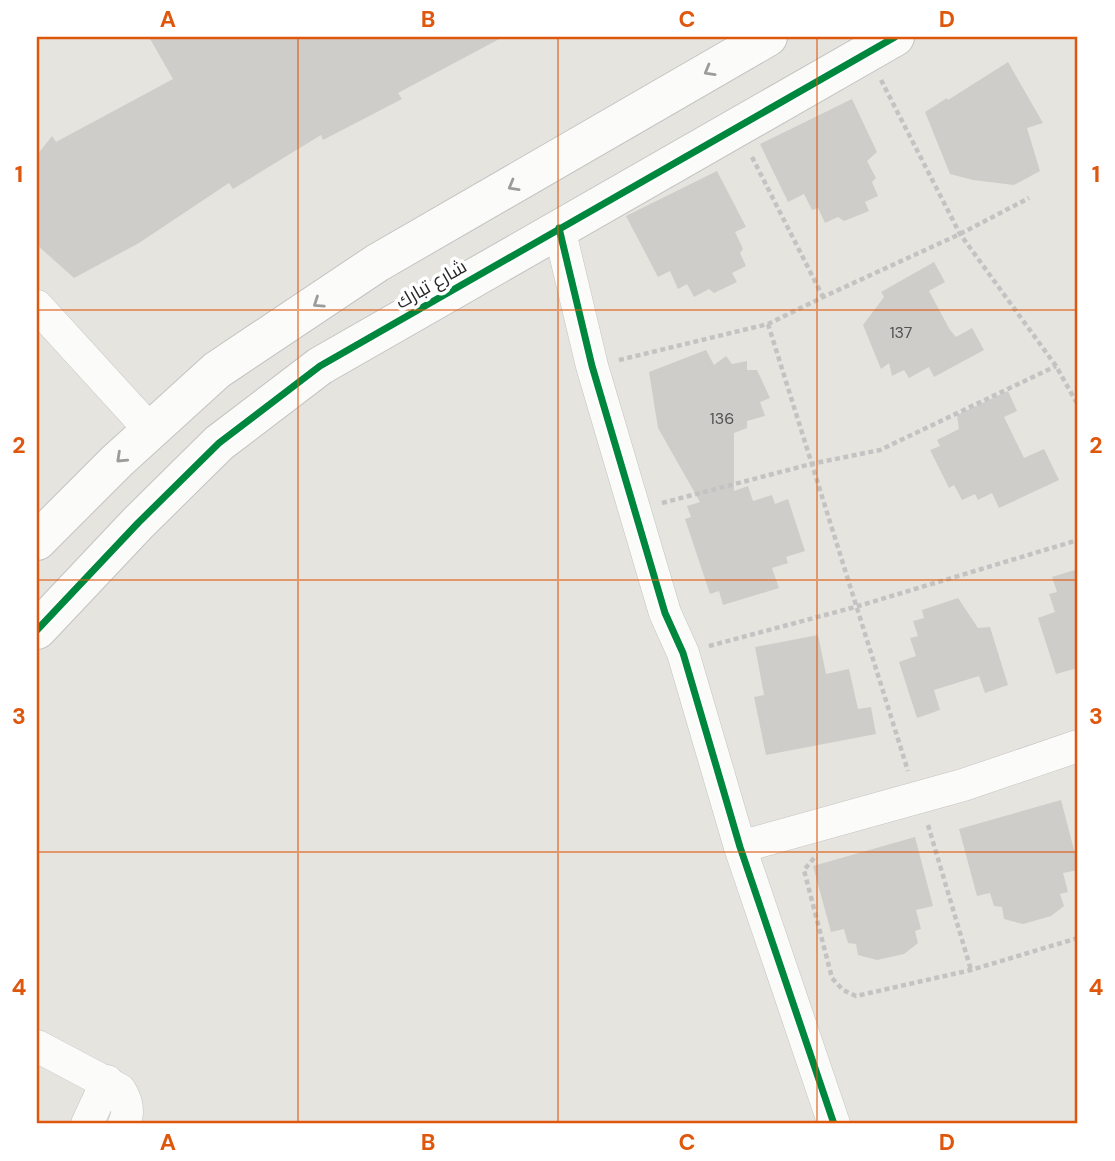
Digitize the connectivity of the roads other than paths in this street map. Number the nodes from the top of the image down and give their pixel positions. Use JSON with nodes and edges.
{"nodes":[{"id":1,"x":768,"y":37,"type":"edge"},
{"id":2,"x":881,"y":45,"type":"edge"},
{"id":3,"x":559,"y":228,"type":"junction"},
{"id":4,"x":37,"y":306,"type":"edge"},
{"id":5,"x":151,"y":431,"type":"junction"},
{"id":6,"x":76,"y":502,"type":"junction"},
{"id":7,"x":37,"y":541,"type":"edge"},
{"id":8,"x":116,"y":547,"type":"junction"},
{"id":9,"x":37,"y":630,"type":"edge"},
{"id":10,"x":1078,"y":746,"type":"edge"},
{"id":11,"x":740,"y":846,"type":"junction"},
{"id":12,"x":37,"y":1046,"type":"edge"},
{"id":13,"x":107,"y":1081,"type":"junction"},
{"id":14,"x":87,"y":1124,"type":"edge"},
{"id":15,"x":124,"y":1124,"type":"edge"},
{"id":16,"x":834,"y":1124,"type":"edge"}],
"edges":[{"from":1,"to":5,"type":"street","one_way":true},
{"from":2,"to":3,"type":"street","name":"شارع تبارك"},
{"from":3,"to":8,"type":"street","name":"شارع تبارك"},
{"from":3,"to":11,"type":"street"},
{"from":4,"to":5,"type":"street"},
{"from":5,"to":6,"type":"street","one_way":true},
{"from":6,"to":7,"type":"street"},
{"from":6,"to":8,"type":"street"},
{"from":8,"to":9,"type":"street","name":"شارع تبارك"},
{"from":10,"to":11,"type":"street"},
{"from":11,"to":16,"type":"street"},
{"from":12,"to":13,"type":"street"},
{"from":13,"to":14,"type":"street"},
{"from":13,"to":15,"type":"street"}]}
